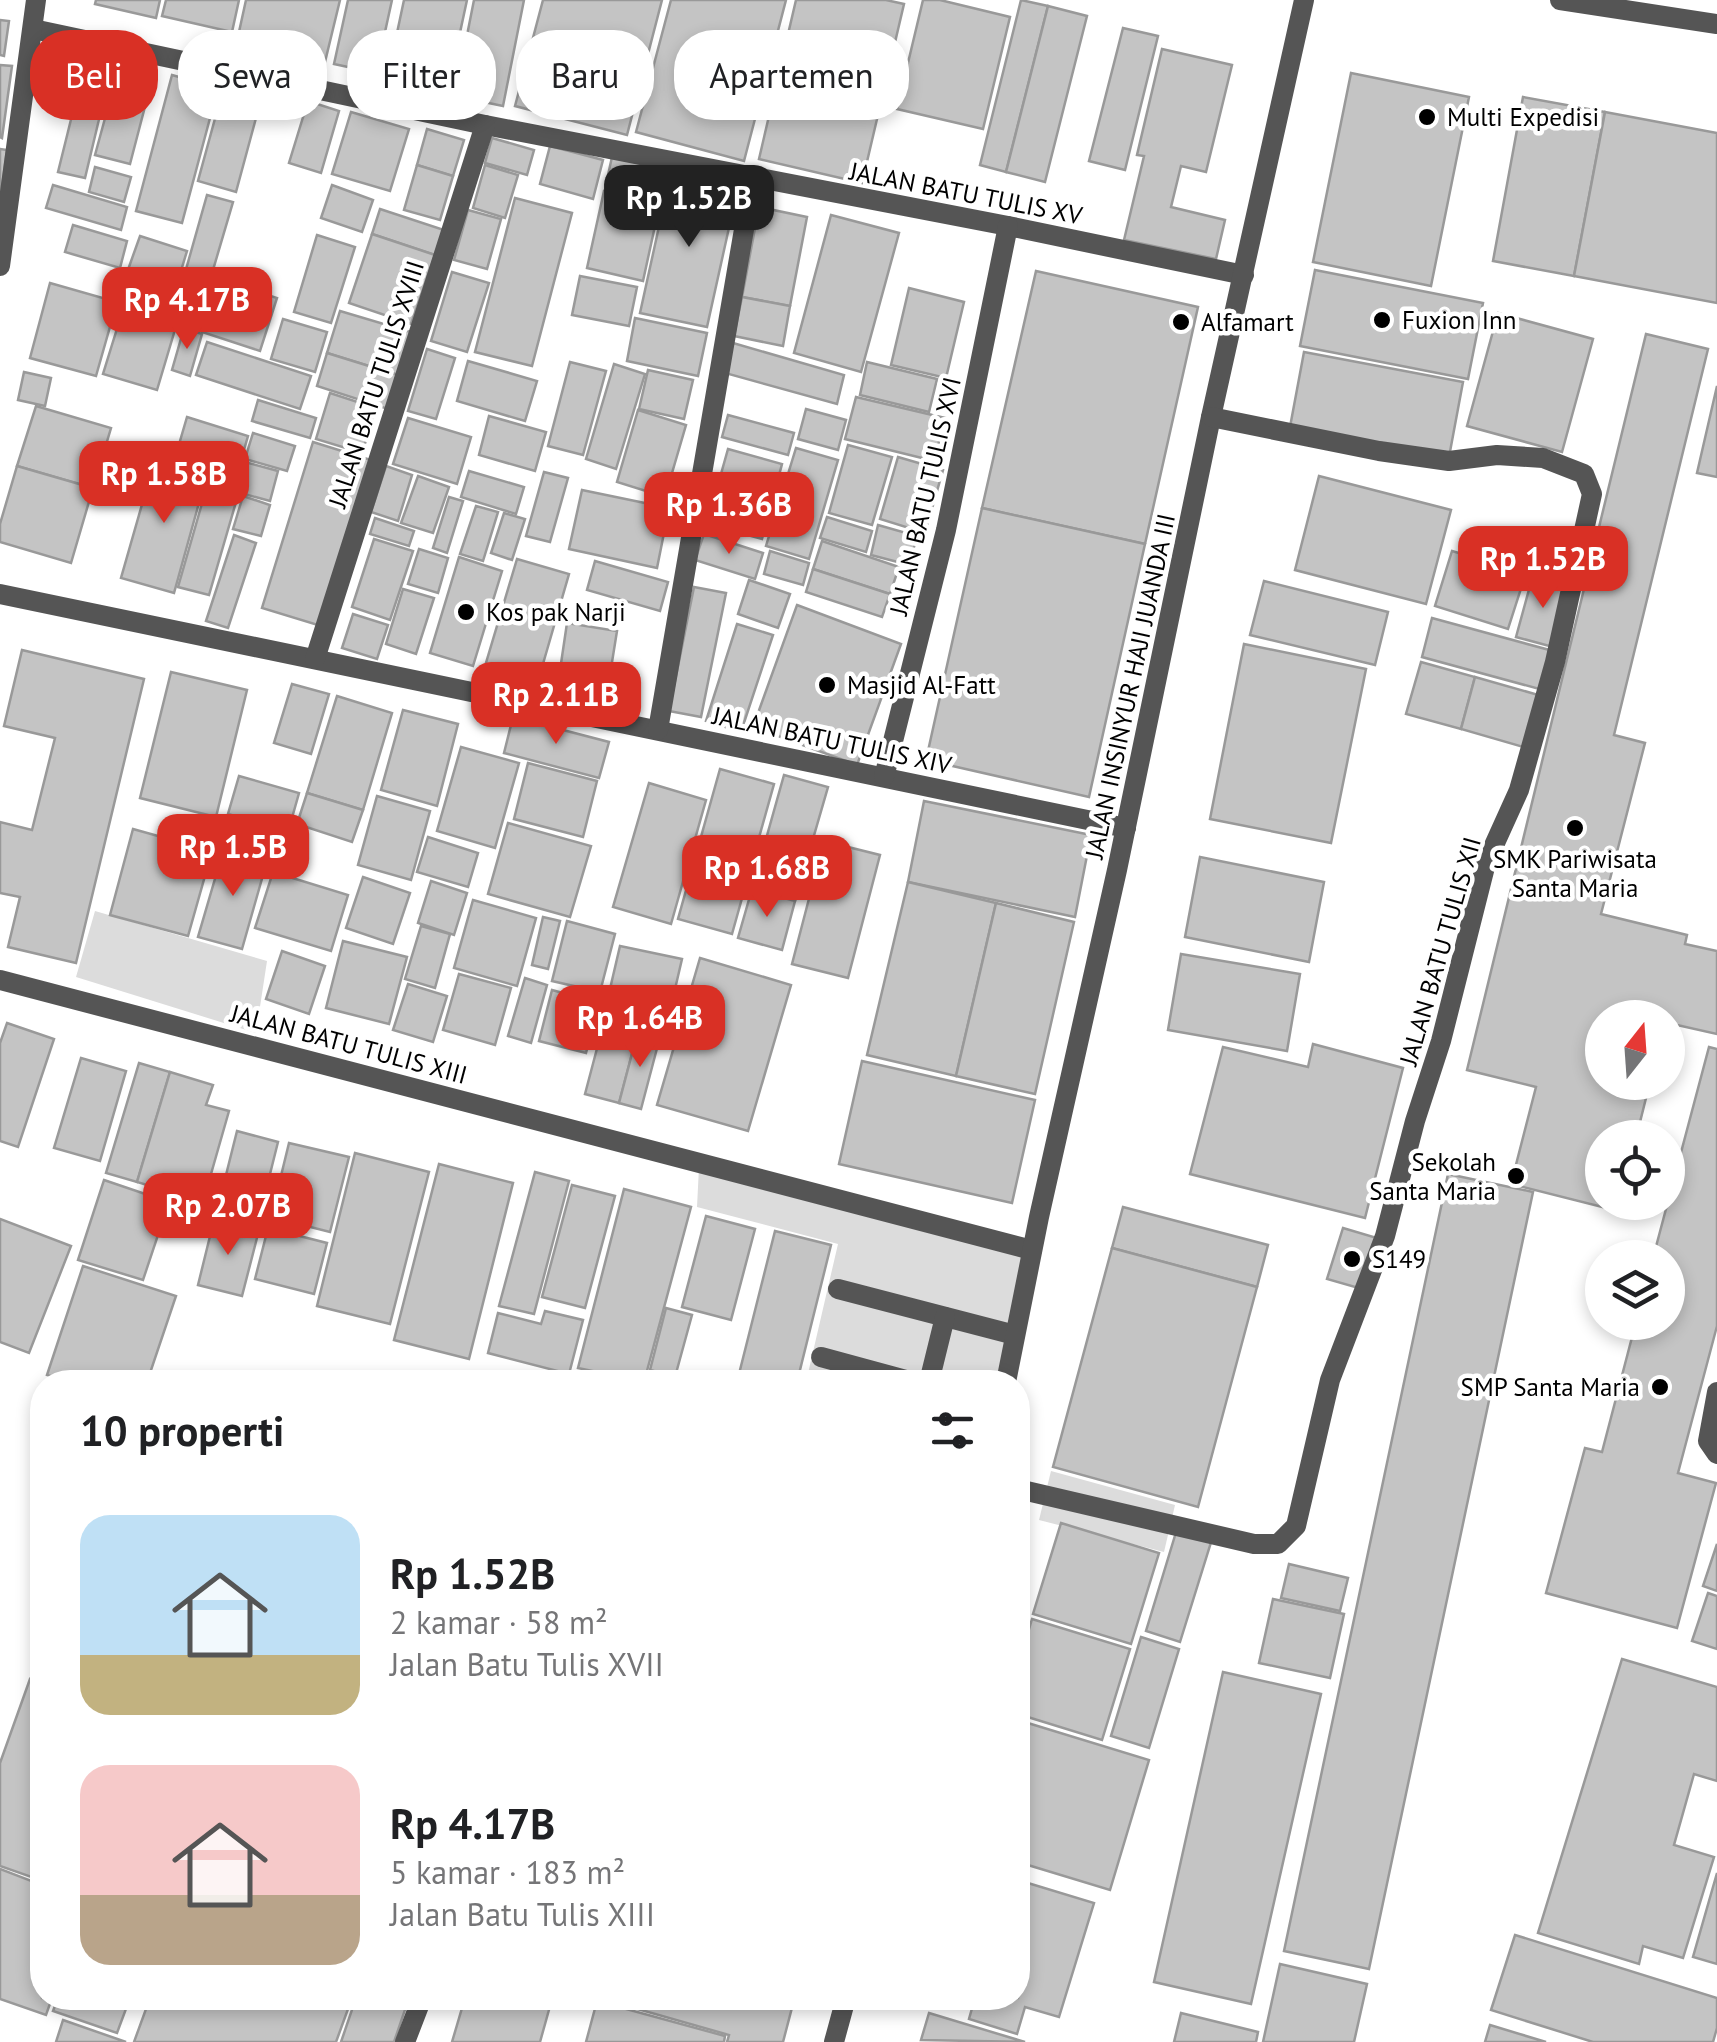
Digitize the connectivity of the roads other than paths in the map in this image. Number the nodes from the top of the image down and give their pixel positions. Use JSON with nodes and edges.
{"nodes":[{"id":1,"x":36,"y":0,"type":"edge"},
{"id":2,"x":1304,"y":0,"type":"edge"},
{"id":3,"x":1560,"y":0,"type":"edge"},
{"id":4,"x":1717,"y":24,"type":"edge"},
{"id":5,"x":32,"y":28,"type":"junction"},
{"id":6,"x":486,"y":125,"type":"junction"},
{"id":7,"x":753,"y":177,"type":"junction"},
{"id":8,"x":1008,"y":226,"type":"junction"},
{"id":9,"x":0,"y":266,"type":"edge"},
{"id":10,"x":1244,"y":275,"type":"junction"},
{"id":11,"x":1211,"y":418,"type":"junction"},
{"id":12,"x":0,"y":594,"type":"edge"},
{"id":13,"x":315,"y":658,"type":"junction"},
{"id":14,"x":658,"y":730,"type":"junction"},
{"id":15,"x":884,"y":777,"type":"junction"},
{"id":16,"x":1126,"y":828,"type":"junction"},
{"id":17,"x":0,"y":980,"type":"edge"},
{"id":18,"x":1032,"y":1250,"type":"junction"},
{"id":19,"x":838,"y":1289,"type":"dead end"},
{"id":20,"x":944,"y":1317,"type":"junction"},
{"id":21,"x":1016,"y":1335,"type":"junction"},
{"id":22,"x":820,"y":1357,"type":"dead end"},
{"id":23,"x":868,"y":1370,"type":"edge"},
{"id":24,"x":932,"y":1370,"type":"edge"},
{"id":25,"x":1009,"y":1370,"type":"edge"},
{"id":26,"x":1715,"y":1399,"type":"edge"},
{"id":27,"x":1717,"y":1454,"type":"edge"},
{"id":28,"x":1030,"y":1492,"type":"edge"},
{"id":29,"x":417,"y":2010,"type":"edge"},
{"id":30,"x":843,"y":2010,"type":"edge"},
{"id":31,"x":405,"y":2042,"type":"edge"},
{"id":32,"x":834,"y":2042,"type":"edge"}],
"edges":[{"from":1,"to":5,"type":"street"},
{"from":2,"to":10,"type":"street","name":"JALAN INSINYUR HAJI JUANDA III"},
{"from":3,"to":4,"type":"street"},
{"from":5,"to":6,"type":"street","name":"JALAN BATU TULIS XV"},
{"from":5,"to":9,"type":"street"},
{"from":6,"to":7,"type":"street","name":"JALAN BATU TULIS XV"},
{"from":6,"to":13,"type":"street","name":"JALAN BATU TULIS XVIII"},
{"from":7,"to":8,"type":"street","name":"JALAN BATU TULIS XV"},
{"from":7,"to":14,"type":"street"},
{"from":8,"to":10,"type":"street","name":"JALAN BATU TULIS XV"},
{"from":8,"to":15,"type":"street","name":"JALAN BATU TULIS XVI"},
{"from":10,"to":11,"type":"street","name":"JALAN INSINYUR HAJI JUANDA III"},
{"from":11,"to":16,"type":"street","name":"JALAN INSINYUR HAJI JUANDA III"},
{"from":11,"to":28,"type":"street","name":"JALAN BATU TULIS XII"},
{"from":12,"to":13,"type":"street","name":"JALAN BATU TULIS XIV"},
{"from":13,"to":14,"type":"street","name":"JALAN BATU TULIS XIV"},
{"from":14,"to":15,"type":"street","name":"JALAN BATU TULIS XIV"},
{"from":15,"to":16,"type":"street","name":"JALAN BATU TULIS XIV"},
{"from":16,"to":18,"type":"street","name":"JALAN INSINYUR HAJI JUANDA III"},
{"from":17,"to":18,"type":"street","name":"JALAN BATU TULIS XIII"},
{"from":18,"to":21,"type":"street","name":"JALAN INSINYUR HAJI JUANDA III"},
{"from":19,"to":20,"type":"street"},
{"from":20,"to":21,"type":"street"},
{"from":20,"to":24,"type":"street"},
{"from":21,"to":25,"type":"street","name":"JALAN INSINYUR HAJI JUANDA III"},
{"from":22,"to":23,"type":"street"},
{"from":26,"to":27,"type":"street"},
{"from":29,"to":31,"type":"street"},
{"from":30,"to":32,"type":"street"}]}
